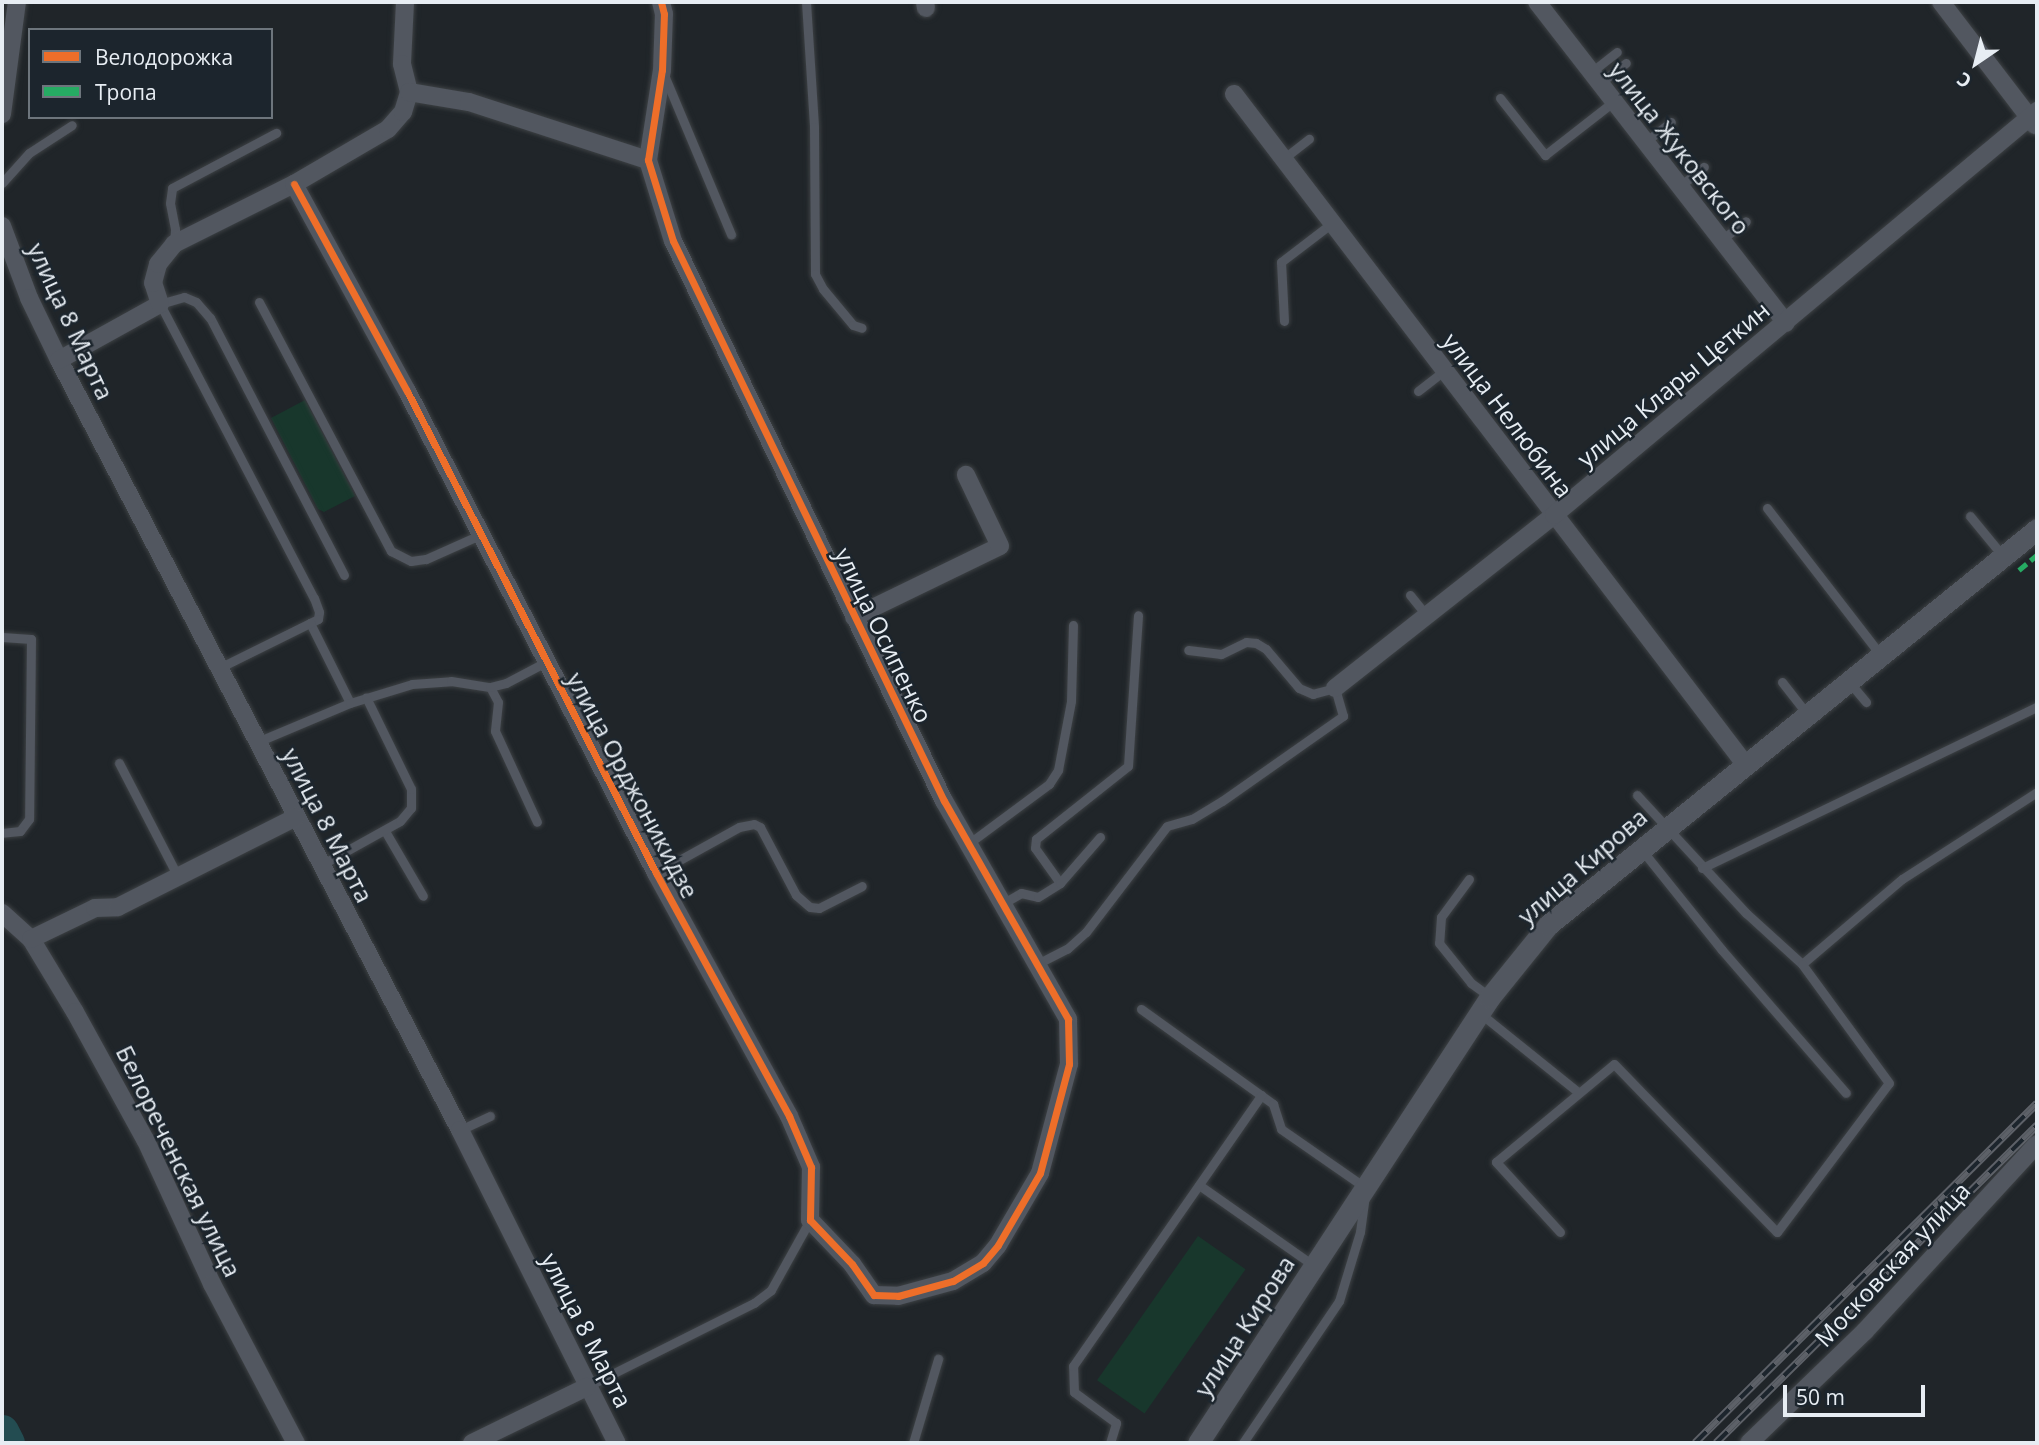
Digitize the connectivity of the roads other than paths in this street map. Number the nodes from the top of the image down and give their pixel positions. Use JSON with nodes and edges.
{"nodes":[{"id":1,"x":17,"y":2,"type":"edge"},
{"id":2,"x":405,"y":2,"type":"edge"},
{"id":3,"x":661,"y":2,"type":"edge"},
{"id":4,"x":806,"y":2,"type":"edge"},
{"id":5,"x":1538,"y":2,"type":"edge"},
{"id":6,"x":1941,"y":2,"type":"edge"},
{"id":7,"x":1617,"y":52,"type":"dead end"},
{"id":8,"x":1626,"y":63,"type":"dead end"},
{"id":9,"x":662,"y":70,"type":"junction"},
{"id":10,"x":1595,"y":78,"type":"junction"},
{"id":11,"x":410,"y":92,"type":"junction"},
{"id":12,"x":1234,"y":94,"type":"dead end"},
{"id":13,"x":1500,"y":98,"type":"dead end"},
{"id":14,"x":1613,"y":102,"type":"junction"},
{"id":15,"x":2,"y":114,"type":"edge"},
{"id":16,"x":2035,"y":119,"type":"edge"},
{"id":17,"x":1671,"y":122,"type":"dead end"},
{"id":18,"x":72,"y":125,"type":"dead end"},
{"id":19,"x":276,"y":133,"type":"dead end"},
{"id":20,"x":1309,"y":139,"type":"dead end"},
{"id":21,"x":1644,"y":143,"type":"junction"},
{"id":22,"x":1283,"y":159,"type":"junction"},
{"id":23,"x":648,"y":160,"type":"junction"},
{"id":24,"x":1704,"y":167,"type":"dead end"},
{"id":25,"x":2,"y":183,"type":"edge"},
{"id":26,"x":294,"y":184,"type":"junction"},
{"id":27,"x":1679,"y":187,"type":"junction"},
{"id":28,"x":1746,"y":221,"type":"dead end"},
{"id":29,"x":1332,"y":223,"type":"junction"},
{"id":30,"x":2,"y":226,"type":"edge"},
{"id":31,"x":731,"y":234,"type":"dead end"},
{"id":32,"x":1721,"y":240,"type":"junction"},
{"id":33,"x":174,"y":244,"type":"junction"},
{"id":34,"x":260,"y":302,"type":"dead end"},
{"id":35,"x":160,"y":304,"type":"junction"},
{"id":36,"x":1284,"y":321,"type":"dead end"},
{"id":37,"x":1786,"y":323,"type":"junction"},
{"id":38,"x":862,"y":328,"type":"dead end"},
{"id":39,"x":59,"y":360,"type":"junction"},
{"id":40,"x":1444,"y":371,"type":"junction"},
{"id":41,"x":1418,"y":391,"type":"dead end"},
{"id":42,"x":966,"y":475,"type":"dead end"},
{"id":43,"x":1767,"y":508,"type":"dead end"},
{"id":44,"x":1554,"y":515,"type":"junction"},
{"id":45,"x":1970,"y":516,"type":"dead end"},
{"id":46,"x":2037,"y":529,"type":"edge"},
{"id":47,"x":480,"y":536,"type":"junction"},
{"id":48,"x":2003,"y":556,"type":"junction"},
{"id":49,"x":344,"y":576,"type":"dead end"},
{"id":50,"x":1410,"y":596,"type":"dead end"},
{"id":51,"x":1138,"y":615,"type":"dead end"},
{"id":52,"x":1427,"y":615,"type":"junction"},
{"id":53,"x":854,"y":617,"type":"junction"},
{"id":54,"x":310,"y":624,"type":"junction"},
{"id":55,"x":1073,"y":625,"type":"dead end"},
{"id":56,"x":2,"y":637,"type":"edge"},
{"id":57,"x":1188,"y":650,"type":"dead end"},
{"id":58,"x":1881,"y":655,"type":"junction"},
{"id":59,"x":546,"y":662,"type":"junction"},
{"id":60,"x":219,"y":668,"type":"junction"},
{"id":61,"x":1849,"y":681,"type":"junction"},
{"id":62,"x":1782,"y":682,"type":"dead end"},
{"id":63,"x":490,"y":687,"type":"junction"},
{"id":64,"x":1335,"y":688,"type":"junction"},
{"id":65,"x":366,"y":697,"type":"junction"},
{"id":66,"x":1866,"y":702,"type":"dead end"},
{"id":67,"x":350,"y":703,"type":"junction"},
{"id":68,"x":2037,"y":708,"type":"edge"},
{"id":69,"x":1807,"y":714,"type":"junction"},
{"id":70,"x":257,"y":742,"type":"junction"},
{"id":71,"x":119,"y":764,"type":"dead end"},
{"id":72,"x":1745,"y":764,"type":"junction"},
{"id":73,"x":2037,"y":792,"type":"edge"},
{"id":74,"x":1637,"y":795,"type":"dead end"},
{"id":75,"x":296,"y":817,"type":"junction"},
{"id":76,"x":537,"y":822,"type":"dead end"},
{"id":77,"x":1664,"y":828,"type":"junction"},
{"id":78,"x":385,"y":831,"type":"junction"},
{"id":79,"x":2,"y":833,"type":"edge"},
{"id":80,"x":1100,"y":838,"type":"dead end"},
{"id":81,"x":968,"y":845,"type":"junction"},
{"id":82,"x":1640,"y":848,"type":"junction"},
{"id":83,"x":321,"y":865,"type":"junction"},
{"id":84,"x":1702,"y":868,"type":"junction"},
{"id":85,"x":656,"y":873,"type":"junction"},
{"id":86,"x":178,"y":877,"type":"junction"},
{"id":87,"x":1469,"y":879,"type":"dead end"},
{"id":88,"x":1060,"y":883,"type":"junction"},
{"id":89,"x":862,"y":886,"type":"dead end"},
{"id":90,"x":423,"y":897,"type":"dead end"},
{"id":91,"x":1002,"y":904,"type":"junction"},
{"id":92,"x":2,"y":913,"type":"edge"},
{"id":93,"x":31,"y":939,"type":"junction"},
{"id":94,"x":1037,"y":964,"type":"junction"},
{"id":95,"x":1801,"y":964,"type":"junction"},
{"id":96,"x":1485,"y":1005,"type":"junction"},
{"id":97,"x":1141,"y":1010,"type":"dead end"},
{"id":98,"x":1578,"y":1092,"type":"junction"},
{"id":99,"x":1846,"y":1093,"type":"dead end"},
{"id":100,"x":1261,"y":1095,"type":"junction"},
{"id":101,"x":490,"y":1115,"type":"dead end"},
{"id":102,"x":460,"y":1130,"type":"junction"},
{"id":103,"x":2037,"y":1144,"type":"edge"},
{"id":104,"x":1199,"y":1185,"type":"junction"},
{"id":105,"x":1366,"y":1188,"type":"junction"},
{"id":106,"x":810,"y":1220,"type":"junction"},
{"id":107,"x":1560,"y":1232,"type":"dead end"},
{"id":108,"x":1315,"y":1266,"type":"junction"},
{"id":109,"x":938,"y":1359,"type":"dead end"},
{"id":110,"x":587,"y":1387,"type":"junction"},
{"id":111,"x":296,"y":1443,"type":"edge"},
{"id":112,"x":472,"y":1443,"type":"edge"},
{"id":113,"x":617,"y":1443,"type":"edge"},
{"id":114,"x":913,"y":1443,"type":"edge"},
{"id":115,"x":1110,"y":1443,"type":"edge"},
{"id":116,"x":1198,"y":1443,"type":"edge"},
{"id":117,"x":1244,"y":1443,"type":"edge"},
{"id":118,"x":1749,"y":1443,"type":"edge"}],
"edges":[{"from":1,"to":15,"type":"street"},
{"from":2,"to":11,"type":"street"},
{"from":3,"to":9,"type":"street","name":"улица Осипенко"},
{"from":4,"to":38,"type":"lane"},
{"from":5,"to":10,"type":"street","name":"улица Жуковского"},
{"from":6,"to":16,"type":"street"},
{"from":7,"to":10,"type":"lane"},
{"from":8,"to":10,"type":"lane"},
{"from":9,"to":23,"type":"street","name":"улица Осипенко"},
{"from":9,"to":31,"type":"lane"},
{"from":10,"to":14,"type":"street","name":"улица Жуковского"},
{"from":11,"to":23,"type":"street"},
{"from":11,"to":26,"type":"street"},
{"from":12,"to":22,"type":"street","name":"улица Нелюбина"},
{"from":13,"to":14,"type":"lane"},
{"from":14,"to":21,"type":"street","name":"улица Жуковского"},
{"from":16,"to":37,"type":"street","name":"улица Клары Цеткин"},
{"from":17,"to":21,"type":"lane"},
{"from":18,"to":25,"type":"lane"},
{"from":19,"to":33,"type":"lane"},
{"from":20,"to":22,"type":"lane"},
{"from":21,"to":27,"type":"street","name":"улица Жуковского"},
{"from":22,"to":29,"type":"street","name":"улица Нелюбина"},
{"from":23,"to":53,"type":"street","name":"улица Осипенко"},
{"from":24,"to":27,"type":"lane"},
{"from":26,"to":33,"type":"street"},
{"from":26,"to":47,"type":"street","name":"улица Орджоникидзе"},
{"from":27,"to":32,"type":"street","name":"улица Жуковского"},
{"from":28,"to":32,"type":"lane"},
{"from":29,"to":36,"type":"lane"},
{"from":29,"to":40,"type":"street","name":"улица Нелюбина"},
{"from":30,"to":39,"type":"street","name":"улица 8 Марта"},
{"from":32,"to":37,"type":"street","name":"улица Жуковского"},
{"from":33,"to":35,"type":"street"},
{"from":34,"to":47,"type":"lane"},
{"from":35,"to":39,"type":"street"},
{"from":35,"to":49,"type":"lane"},
{"from":35,"to":54,"type":"lane"},
{"from":37,"to":44,"type":"street","name":"улица Клары Цеткин"},
{"from":39,"to":60,"type":"street","name":"улица 8 Марта"},
{"from":40,"to":41,"type":"lane"},
{"from":40,"to":44,"type":"street","name":"улица Нелюбина"},
{"from":42,"to":53,"type":"street","name":"улица Осипенко"},
{"from":43,"to":58,"type":"lane"},
{"from":44,"to":52,"type":"street","name":"улица Клары Цеткин"},
{"from":44,"to":72,"type":"street","name":"улица Нелюбина"},
{"from":45,"to":48,"type":"lane"},
{"from":46,"to":48,"type":"street","name":"улица Кирова"},
{"from":47,"to":59,"type":"street","name":"улица Орджоникидзе"},
{"from":48,"to":58,"type":"street","name":"улица Кирова"},
{"from":50,"to":52,"type":"lane"},
{"from":51,"to":88,"type":"lane"},
{"from":52,"to":64,"type":"street","name":"улица Клары Цеткин"},
{"from":53,"to":81,"type":"street","name":"улица Осипенко"},
{"from":54,"to":60,"type":"lane"},
{"from":54,"to":67,"type":"lane"},
{"from":55,"to":81,"type":"lane"},
{"from":56,"to":79,"type":"lane"},
{"from":57,"to":64,"type":"lane"},
{"from":58,"to":61,"type":"street","name":"улица Кирова"},
{"from":59,"to":63,"type":"lane"},
{"from":59,"to":85,"type":"street","name":"улица Орджоникидзе"},
{"from":60,"to":70,"type":"street","name":"улица 8 Марта"},
{"from":61,"to":66,"type":"lane"},
{"from":61,"to":69,"type":"street","name":"улица Кирова"},
{"from":62,"to":69,"type":"lane"},
{"from":63,"to":65,"type":"lane"},
{"from":63,"to":76,"type":"lane"},
{"from":64,"to":94,"type":"lane"},
{"from":65,"to":67,"type":"lane"},
{"from":65,"to":78,"type":"lane"},
{"from":67,"to":70,"type":"lane"},
{"from":68,"to":84,"type":"lane"},
{"from":69,"to":72,"type":"street","name":"улица Кирова"},
{"from":70,"to":75,"type":"street","name":"улица 8 Марта"},
{"from":71,"to":86,"type":"lane"},
{"from":72,"to":77,"type":"street","name":"улица Кирова"},
{"from":73,"to":95,"type":"lane"},
{"from":74,"to":77,"type":"lane"},
{"from":75,"to":83,"type":"street","name":"улица 8 Марта"},
{"from":75,"to":86,"type":"street"},
{"from":77,"to":82,"type":"street","name":"улица Кирова"},
{"from":77,"to":84,"type":"lane"},
{"from":78,"to":83,"type":"lane"},
{"from":78,"to":90,"type":"lane"},
{"from":80,"to":88,"type":"lane"},
{"from":81,"to":91,"type":"street","name":"улица Осипенко"},
{"from":82,"to":96,"type":"street","name":"улица Кирова"},
{"from":82,"to":99,"type":"lane"},
{"from":83,"to":102,"type":"street","name":"улица 8 Марта"},
{"from":84,"to":95,"type":"lane"},
{"from":85,"to":89,"type":"lane"},
{"from":85,"to":106,"type":"street","name":"улица Орджоникидзе"},
{"from":86,"to":93,"type":"street"},
{"from":87,"to":96,"type":"lane"},
{"from":88,"to":91,"type":"lane"},
{"from":91,"to":94,"type":"street","name":"улица Осипенко"},
{"from":92,"to":93,"type":"street","name":"Белореченская улица"},
{"from":93,"to":111,"type":"street","name":"Белореченская улица"},
{"from":94,"to":106,"type":"street","name":"улица Осипенко"},
{"from":95,"to":98,"type":"lane"},
{"from":96,"to":98,"type":"lane"},
{"from":96,"to":105,"type":"street","name":"улица Кирова"},
{"from":97,"to":100,"type":"lane"},
{"from":98,"to":107,"type":"lane"},
{"from":100,"to":104,"type":"lane"},
{"from":100,"to":105,"type":"lane"},
{"from":101,"to":102,"type":"lane"},
{"from":102,"to":110,"type":"street","name":"улица 8 Марта"},
{"from":103,"to":118,"type":"street","name":"Московская улица"},
{"from":104,"to":108,"type":"lane"},
{"from":104,"to":115,"type":"lane"},
{"from":105,"to":108,"type":"street","name":"улица Кирова"},
{"from":105,"to":117,"type":"lane"},
{"from":106,"to":110,"type":"lane"},
{"from":108,"to":116,"type":"street","name":"улица Кирова"},
{"from":109,"to":114,"type":"lane"},
{"from":110,"to":112,"type":"street"},
{"from":110,"to":113,"type":"street","name":"улица 8 Марта"}]}
